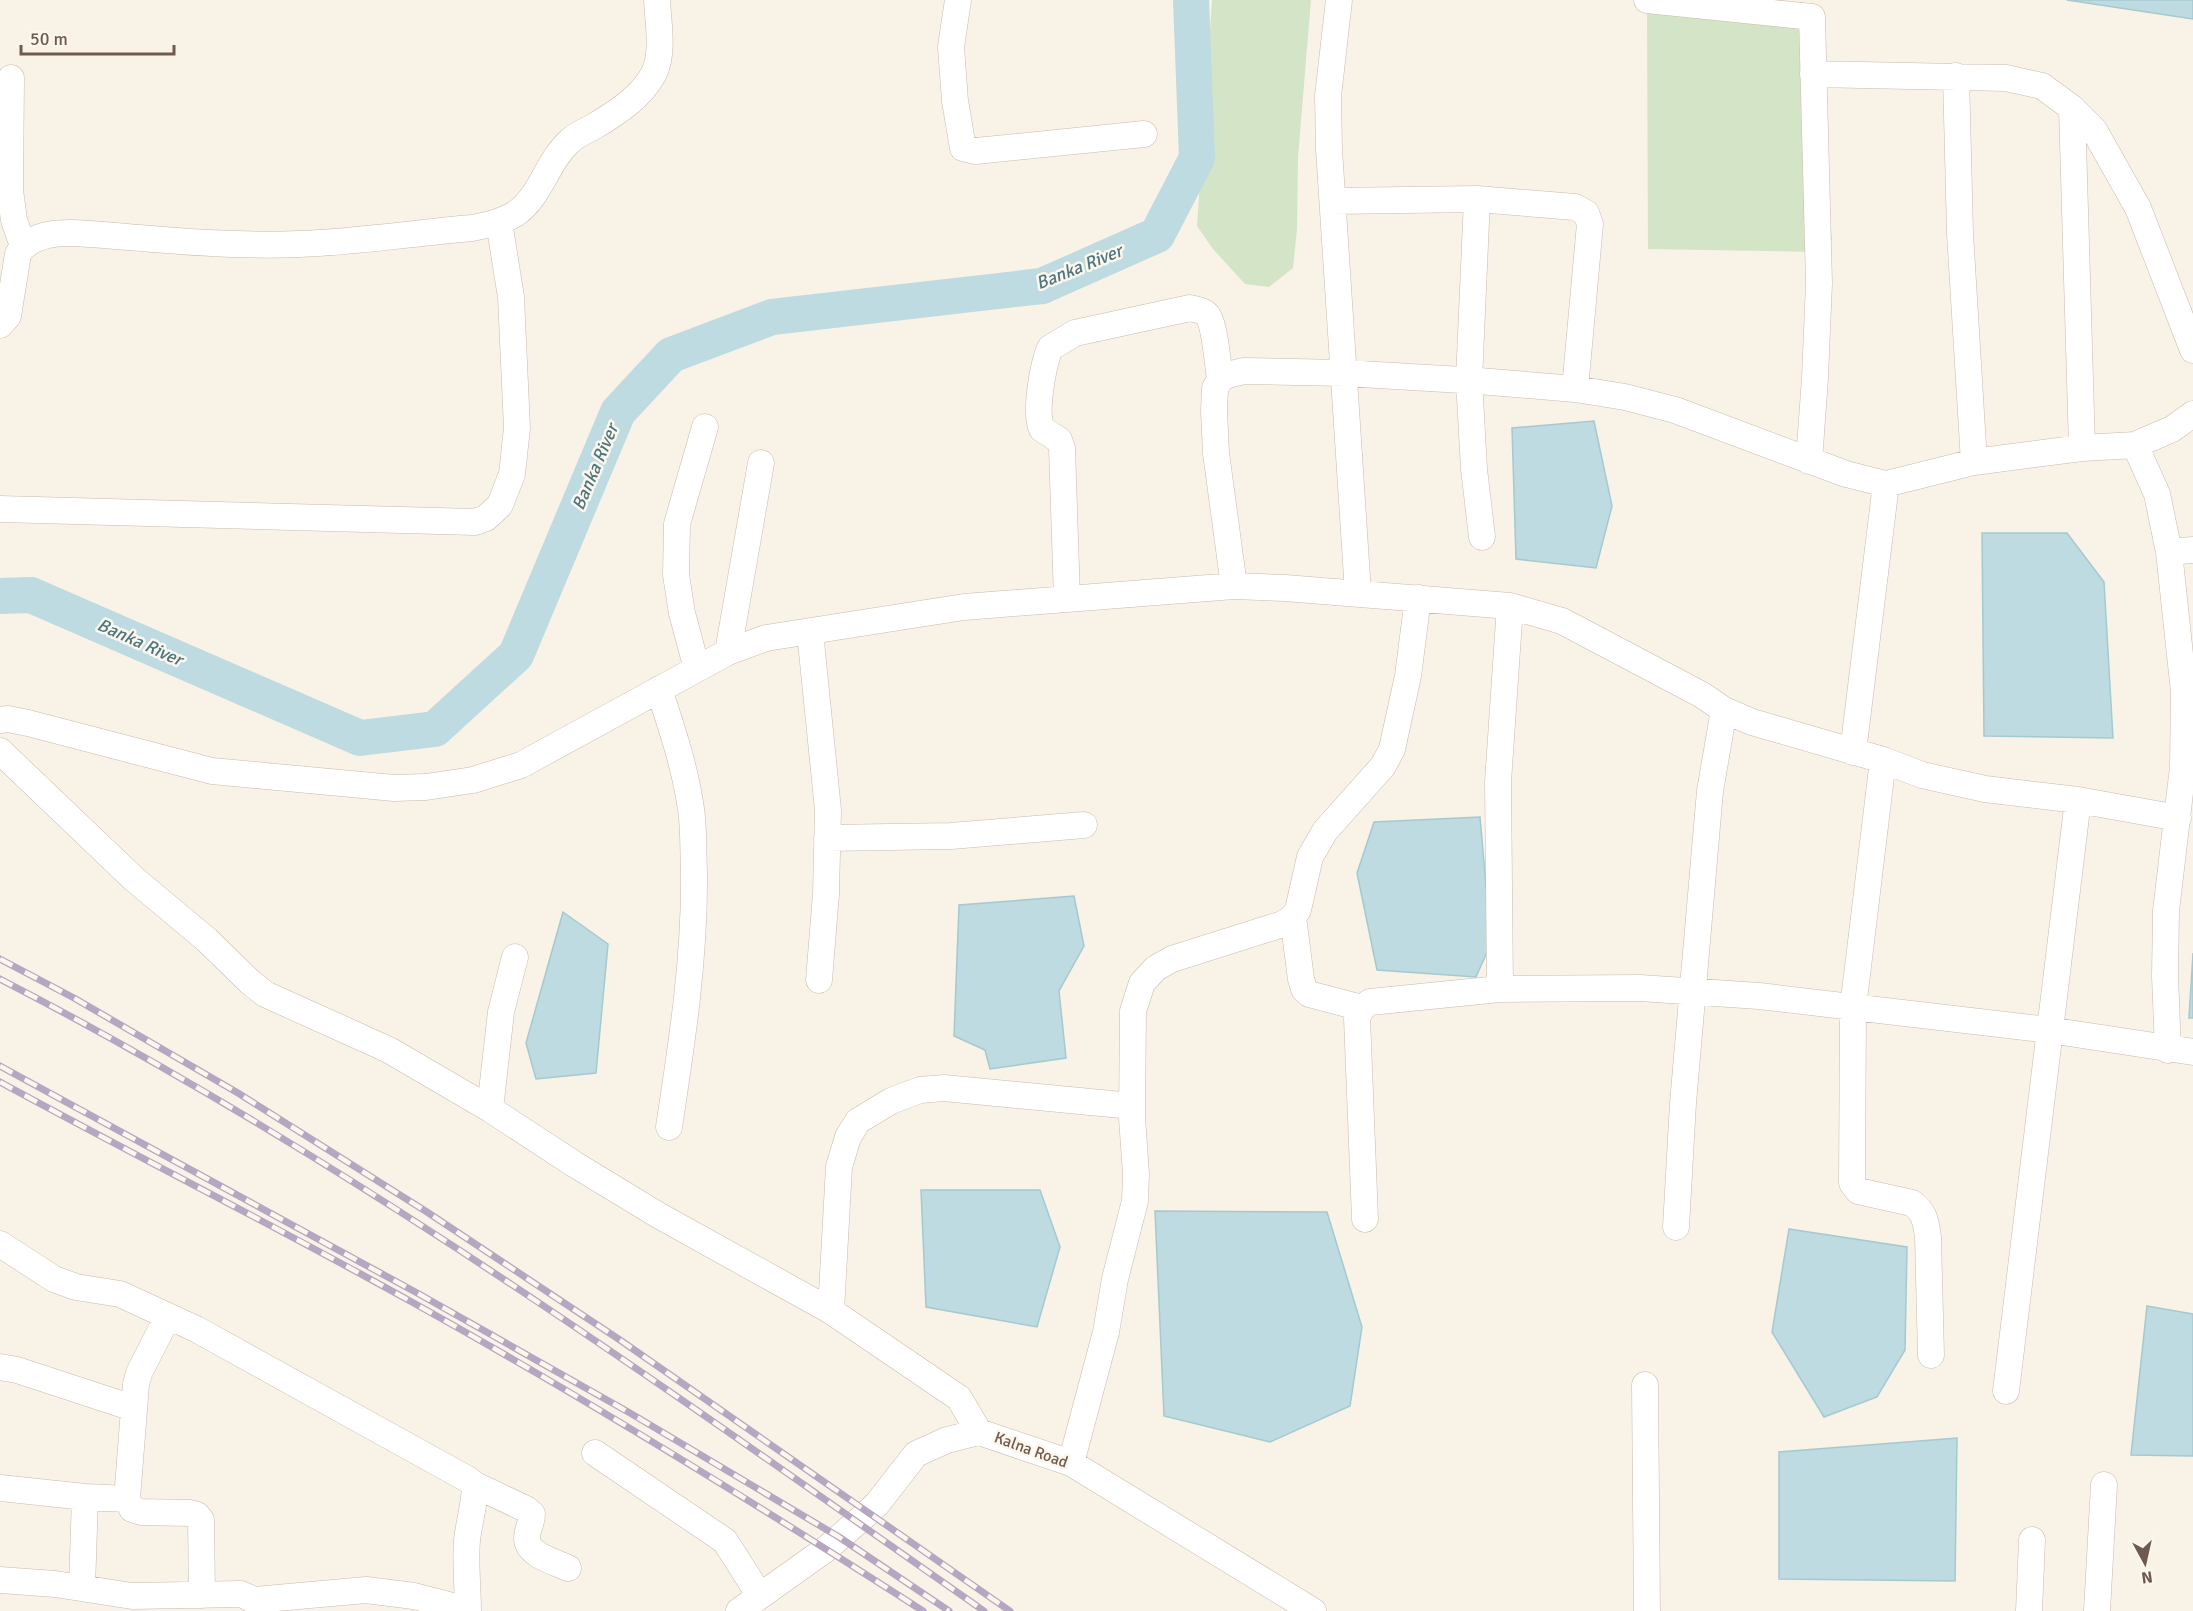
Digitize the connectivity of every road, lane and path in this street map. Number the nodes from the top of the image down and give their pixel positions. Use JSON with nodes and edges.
{"nodes":[{"id":1,"x":657,"y":0,"type":"edge"},
{"id":2,"x":958,"y":0,"type":"edge"},
{"id":3,"x":1339,"y":0,"type":"edge"},
{"id":4,"x":1647,"y":0,"type":"edge"},
{"id":5,"x":1815,"y":9,"type":"edge"},
{"id":6,"x":1813,"y":74,"type":"junction"},
{"id":7,"x":1956,"y":76,"type":"junction"},
{"id":8,"x":11,"y":78,"type":"dead end"},
{"id":9,"x":2072,"y":108,"type":"junction"},
{"id":10,"x":1144,"y":134,"type":"dead end"},
{"id":11,"x":1477,"y":199,"type":"junction"},
{"id":12,"x":1333,"y":201,"type":"junction"},
{"id":13,"x":499,"y":222,"type":"junction"},
{"id":14,"x":23,"y":246,"type":"junction"},
{"id":15,"x":0,"y":324,"type":"edge"},
{"id":16,"x":2193,"y":350,"type":"edge"},
{"id":17,"x":1344,"y":373,"type":"junction"},
{"id":18,"x":1220,"y":380,"type":"junction"},
{"id":19,"x":1470,"y":380,"type":"junction"},
{"id":20,"x":1575,"y":389,"type":"junction"},
{"id":21,"x":2193,"y":414,"type":"edge"},
{"id":22,"x":705,"y":427,"type":"dead end"},
{"id":23,"x":2135,"y":446,"type":"junction"},
{"id":24,"x":2082,"y":448,"type":"junction"},
{"id":25,"x":1809,"y":461,"type":"junction"},
{"id":26,"x":1974,"y":462,"type":"junction"},
{"id":27,"x":761,"y":463,"type":"dead end"},
{"id":28,"x":1886,"y":484,"type":"junction"},
{"id":29,"x":0,"y":509,"type":"edge"},
{"id":30,"x":1482,"y":537,"type":"dead end"},
{"id":31,"x":2181,"y":551,"type":"edge"},
{"id":32,"x":1234,"y":586,"type":"junction"},
{"id":33,"x":1358,"y":593,"type":"junction"},
{"id":34,"x":1418,"y":598,"type":"junction"},
{"id":35,"x":1067,"y":599,"type":"junction"},
{"id":36,"x":1510,"y":606,"type":"junction"},
{"id":37,"x":810,"y":632,"type":"junction"},
{"id":38,"x":728,"y":652,"type":"junction"},
{"id":39,"x":697,"y":669,"type":"junction"},
{"id":40,"x":659,"y":690,"type":"junction"},
{"id":41,"x":1724,"y":710,"type":"junction"},
{"id":42,"x":0,"y":720,"type":"edge"},
{"id":43,"x":0,"y":751,"type":"edge"},
{"id":44,"x":1853,"y":752,"type":"junction"},
{"id":45,"x":1883,"y":760,"type":"junction"},
{"id":46,"x":2078,"y":800,"type":"junction"},
{"id":47,"x":2178,"y":818,"type":"junction"},
{"id":48,"x":1084,"y":825,"type":"dead end"},
{"id":49,"x":827,"y":838,"type":"junction"},
{"id":50,"x":1293,"y":917,"type":"junction"},
{"id":51,"x":515,"y":957,"type":"dead end"},
{"id":52,"x":819,"y":980,"type":"dead end"},
{"id":53,"x":1500,"y":989,"type":"junction"},
{"id":54,"x":1692,"y":992,"type":"junction"},
{"id":55,"x":1362,"y":1008,"type":"junction"},
{"id":56,"x":1853,"y":1008,"type":"junction"},
{"id":57,"x":2049,"y":1030,"type":"junction"},
{"id":58,"x":2168,"y":1050,"type":"junction"},
{"id":59,"x":2193,"y":1052,"type":"edge"},
{"id":60,"x":1132,"y":1106,"type":"junction"},
{"id":61,"x":490,"y":1109,"type":"junction"},
{"id":62,"x":669,"y":1127,"type":"dead end"},
{"id":63,"x":1365,"y":1219,"type":"dead end"},
{"id":64,"x":1676,"y":1227,"type":"dead end"},
{"id":65,"x":0,"y":1244,"type":"edge"},
{"id":66,"x":831,"y":1311,"type":"junction"},
{"id":67,"x":168,"y":1316,"type":"junction"},
{"id":68,"x":1931,"y":1355,"type":"dead end"},
{"id":69,"x":0,"y":1367,"type":"edge"},
{"id":70,"x":1645,"y":1385,"type":"dead end"},
{"id":71,"x":2006,"y":1390,"type":"dead end"},
{"id":72,"x":133,"y":1408,"type":"junction"},
{"id":73,"x":979,"y":1432,"type":"junction"},
{"id":74,"x":595,"y":1453,"type":"dead end"},
{"id":75,"x":1071,"y":1463,"type":"junction"},
{"id":76,"x":475,"y":1485,"type":"junction"},
{"id":77,"x":2104,"y":1485,"type":"dead end"},
{"id":78,"x":0,"y":1488,"type":"edge"},
{"id":79,"x":85,"y":1497,"type":"junction"},
{"id":80,"x":127,"y":1499,"type":"junction"},
{"id":81,"x":2032,"y":1540,"type":"dead end"},
{"id":82,"x":568,"y":1568,"type":"dead end"},
{"id":83,"x":0,"y":1580,"type":"edge"},
{"id":84,"x":81,"y":1588,"type":"junction"},
{"id":85,"x":202,"y":1595,"type":"junction"},
{"id":86,"x":759,"y":1596,"type":"junction"},
{"id":87,"x":257,"y":1605,"type":"edge"},
{"id":88,"x":468,"y":1611,"type":"edge"},
{"id":89,"x":739,"y":1611,"type":"edge"},
{"id":90,"x":1313,"y":1611,"type":"edge"},
{"id":91,"x":1647,"y":1611,"type":"edge"},
{"id":92,"x":2030,"y":1611,"type":"edge"},
{"id":93,"x":2097,"y":1611,"type":"edge"}],
"edges":[{"from":1,"to":13,"type":"street"},
{"from":2,"to":10,"type":"street"},
{"from":3,"to":12,"type":"street"},
{"from":4,"to":5,"type":"street"},
{"from":5,"to":6,"type":"street"},
{"from":6,"to":7,"type":"street"},
{"from":6,"to":25,"type":"street"},
{"from":7,"to":9,"type":"street"},
{"from":7,"to":26,"type":"street"},
{"from":8,"to":14,"type":"street"},
{"from":9,"to":16,"type":"street"},
{"from":9,"to":24,"type":"street"},
{"from":11,"to":12,"type":"street"},
{"from":11,"to":19,"type":"street"},
{"from":11,"to":20,"type":"street"},
{"from":12,"to":17,"type":"street"},
{"from":13,"to":14,"type":"street"},
{"from":13,"to":29,"type":"street"},
{"from":14,"to":15,"type":"street"},
{"from":17,"to":18,"type":"street"},
{"from":17,"to":19,"type":"street"},
{"from":17,"to":33,"type":"street"},
{"from":18,"to":32,"type":"street"},
{"from":18,"to":35,"type":"street"},
{"from":19,"to":20,"type":"street"},
{"from":19,"to":30,"type":"street"},
{"from":20,"to":25,"type":"street"},
{"from":21,"to":23,"type":"street"},
{"from":22,"to":39,"type":"street"},
{"from":23,"to":24,"type":"street"},
{"from":23,"to":31,"type":"street"},
{"from":24,"to":26,"type":"street"},
{"from":25,"to":28,"type":"street"},
{"from":26,"to":28,"type":"street"},
{"from":27,"to":38,"type":"street"},
{"from":28,"to":44,"type":"street"},
{"from":31,"to":47,"type":"street"},
{"from":32,"to":33,"type":"street"},
{"from":32,"to":35,"type":"street"},
{"from":33,"to":34,"type":"street"},
{"from":34,"to":36,"type":"street"},
{"from":34,"to":50,"type":"street"},
{"from":35,"to":37,"type":"street"},
{"from":36,"to":41,"type":"street"},
{"from":36,"to":53,"type":"street"},
{"from":37,"to":38,"type":"street"},
{"from":37,"to":49,"type":"street"},
{"from":38,"to":39,"type":"street"},
{"from":39,"to":40,"type":"street"},
{"from":40,"to":42,"type":"street"},
{"from":40,"to":62,"type":"street"},
{"from":41,"to":44,"type":"street"},
{"from":41,"to":54,"type":"street"},
{"from":43,"to":61,"type":"street"},
{"from":44,"to":45,"type":"street"},
{"from":45,"to":46,"type":"street"},
{"from":45,"to":56,"type":"street"},
{"from":46,"to":47,"type":"street"},
{"from":46,"to":57,"type":"street"},
{"from":47,"to":58,"type":"street"},
{"from":48,"to":49,"type":"street"},
{"from":49,"to":52,"type":"street"},
{"from":50,"to":55,"type":"street"},
{"from":50,"to":60,"type":"street"},
{"from":51,"to":61,"type":"street"},
{"from":53,"to":54,"type":"street"},
{"from":53,"to":55,"type":"street"},
{"from":54,"to":56,"type":"street"},
{"from":54,"to":64,"type":"street"},
{"from":55,"to":63,"type":"street"},
{"from":56,"to":57,"type":"street"},
{"from":56,"to":68,"type":"street"},
{"from":57,"to":58,"type":"street"},
{"from":57,"to":71,"type":"street"},
{"from":58,"to":59,"type":"street"},
{"from":60,"to":66,"type":"street"},
{"from":60,"to":75,"type":"street"},
{"from":61,"to":66,"type":"street"},
{"from":65,"to":67,"type":"street"},
{"from":66,"to":73,"type":"street"},
{"from":67,"to":72,"type":"street"},
{"from":67,"to":76,"type":"street"},
{"from":69,"to":72,"type":"street"},
{"from":70,"to":91,"type":"street"},
{"from":72,"to":80,"type":"street"},
{"from":73,"to":75,"type":"street","name":"Kalna Road"},
{"from":73,"to":86,"type":"street","name":"Kalna Road"},
{"from":74,"to":86,"type":"street"},
{"from":75,"to":90,"type":"street","name":"Kalna Road"},
{"from":76,"to":82,"type":"street"},
{"from":76,"to":88,"type":"street"},
{"from":77,"to":93,"type":"street"},
{"from":78,"to":79,"type":"street"},
{"from":79,"to":80,"type":"street"},
{"from":79,"to":84,"type":"street"},
{"from":80,"to":85,"type":"street"},
{"from":81,"to":92,"type":"street"},
{"from":83,"to":84,"type":"street"},
{"from":84,"to":85,"type":"street"},
{"from":85,"to":87,"type":"street"},
{"from":86,"to":89,"type":"street","name":"Kalna Road"},
{"from":87,"to":88,"type":"street"}]}
